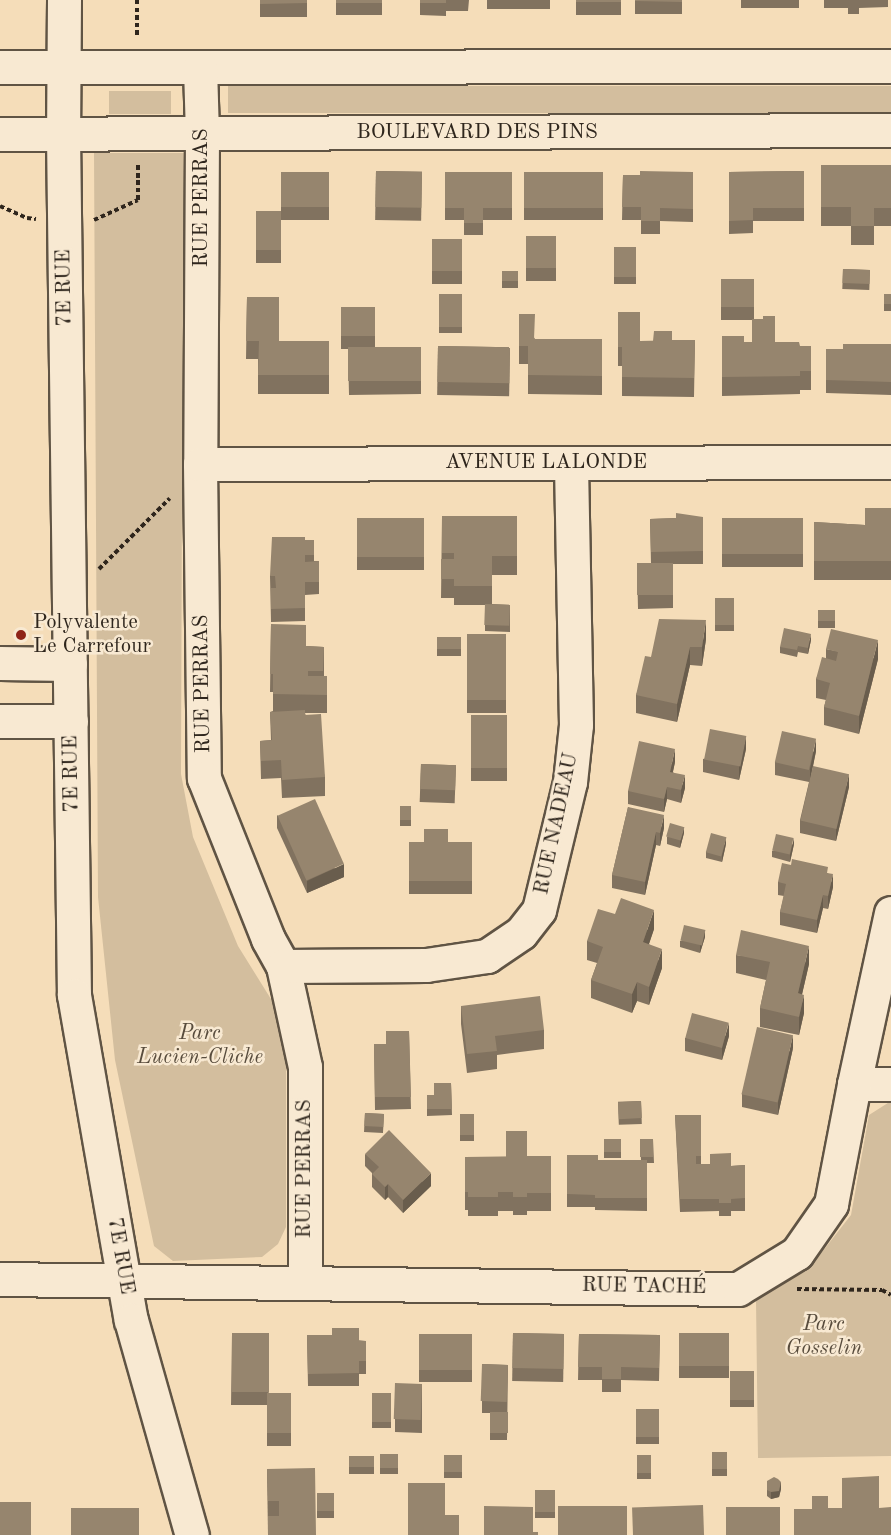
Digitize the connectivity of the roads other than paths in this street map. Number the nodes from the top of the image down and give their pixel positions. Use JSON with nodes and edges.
{"nodes":[{"id":1,"x":64,"y":0,"type":"edge"},
{"id":2,"x":891,"y":66,"type":"edge"},
{"id":3,"x":0,"y":67,"type":"edge"},
{"id":4,"x":64,"y":67,"type":"junction"},
{"id":5,"x":200,"y":67,"type":"junction"},
{"id":6,"x":891,"y":130,"type":"edge"},
{"id":7,"x":0,"y":134,"type":"edge"},
{"id":8,"x":63,"y":134,"type":"junction"},
{"id":9,"x":202,"y":134,"type":"junction"},
{"id":10,"x":891,"y":462,"type":"edge"},
{"id":11,"x":571,"y":463,"type":"junction"},
{"id":12,"x":200,"y":464,"type":"junction"},
{"id":13,"x":0,"y":663,"type":"edge"},
{"id":14,"x":70,"y":664,"type":"junction"},
{"id":15,"x":0,"y":721,"type":"edge"},
{"id":16,"x":71,"y":721,"type":"junction"},
{"id":17,"x":891,"y":913,"type":"edge"},
{"id":18,"x":283,"y":966,"type":"junction"},
{"id":19,"x":854,"y":1084,"type":"junction"},
{"id":20,"x":891,"y":1084,"type":"edge"},
{"id":21,"x":0,"y":1279,"type":"edge"},
{"id":22,"x":123,"y":1281,"type":"junction"},
{"id":23,"x":305,"y":1283,"type":"junction"},
{"id":24,"x":192,"y":1535,"type":"edge"}],
"edges":[{"from":1,"to":4,"type":"street","name":"7E RUE"},
{"from":2,"to":5,"type":"street"},
{"from":3,"to":4,"type":"street"},
{"from":4,"to":5,"type":"street"},
{"from":4,"to":8,"type":"street","name":"7E RUE"},
{"from":5,"to":9,"type":"street","name":"RUE PERRAS"},
{"from":6,"to":9,"type":"street","name":"BOULEVARD DES PINS"},
{"from":7,"to":8,"type":"street","name":"BOULEVARD DES PINS"},
{"from":8,"to":9,"type":"street","name":"BOULEVARD DES PINS"},
{"from":8,"to":14,"type":"street","name":"7E RUE"},
{"from":9,"to":12,"type":"street","name":"RUE PERRAS"},
{"from":10,"to":11,"type":"street","name":"AVENUE LALONDE"},
{"from":11,"to":12,"type":"street","name":"AVENUE LALONDE"},
{"from":11,"to":18,"type":"street","name":"RUE NADEAU"},
{"from":12,"to":18,"type":"street","name":"RUE PERRAS"},
{"from":13,"to":14,"type":"street"},
{"from":14,"to":16,"type":"street","name":"7E RUE"},
{"from":15,"to":16,"type":"street"},
{"from":16,"to":22,"type":"street","name":"7E RUE"},
{"from":17,"to":19,"type":"street","name":"RUE TACHÉ"},
{"from":18,"to":23,"type":"street","name":"RUE PERRAS"},
{"from":19,"to":20,"type":"street"},
{"from":19,"to":23,"type":"street","name":"RUE TACHÉ"},
{"from":21,"to":22,"type":"street","name":"RUE TACHÉ"},
{"from":22,"to":23,"type":"street","name":"RUE TACHÉ"},
{"from":22,"to":24,"type":"street","name":"7E RUE"}]}
